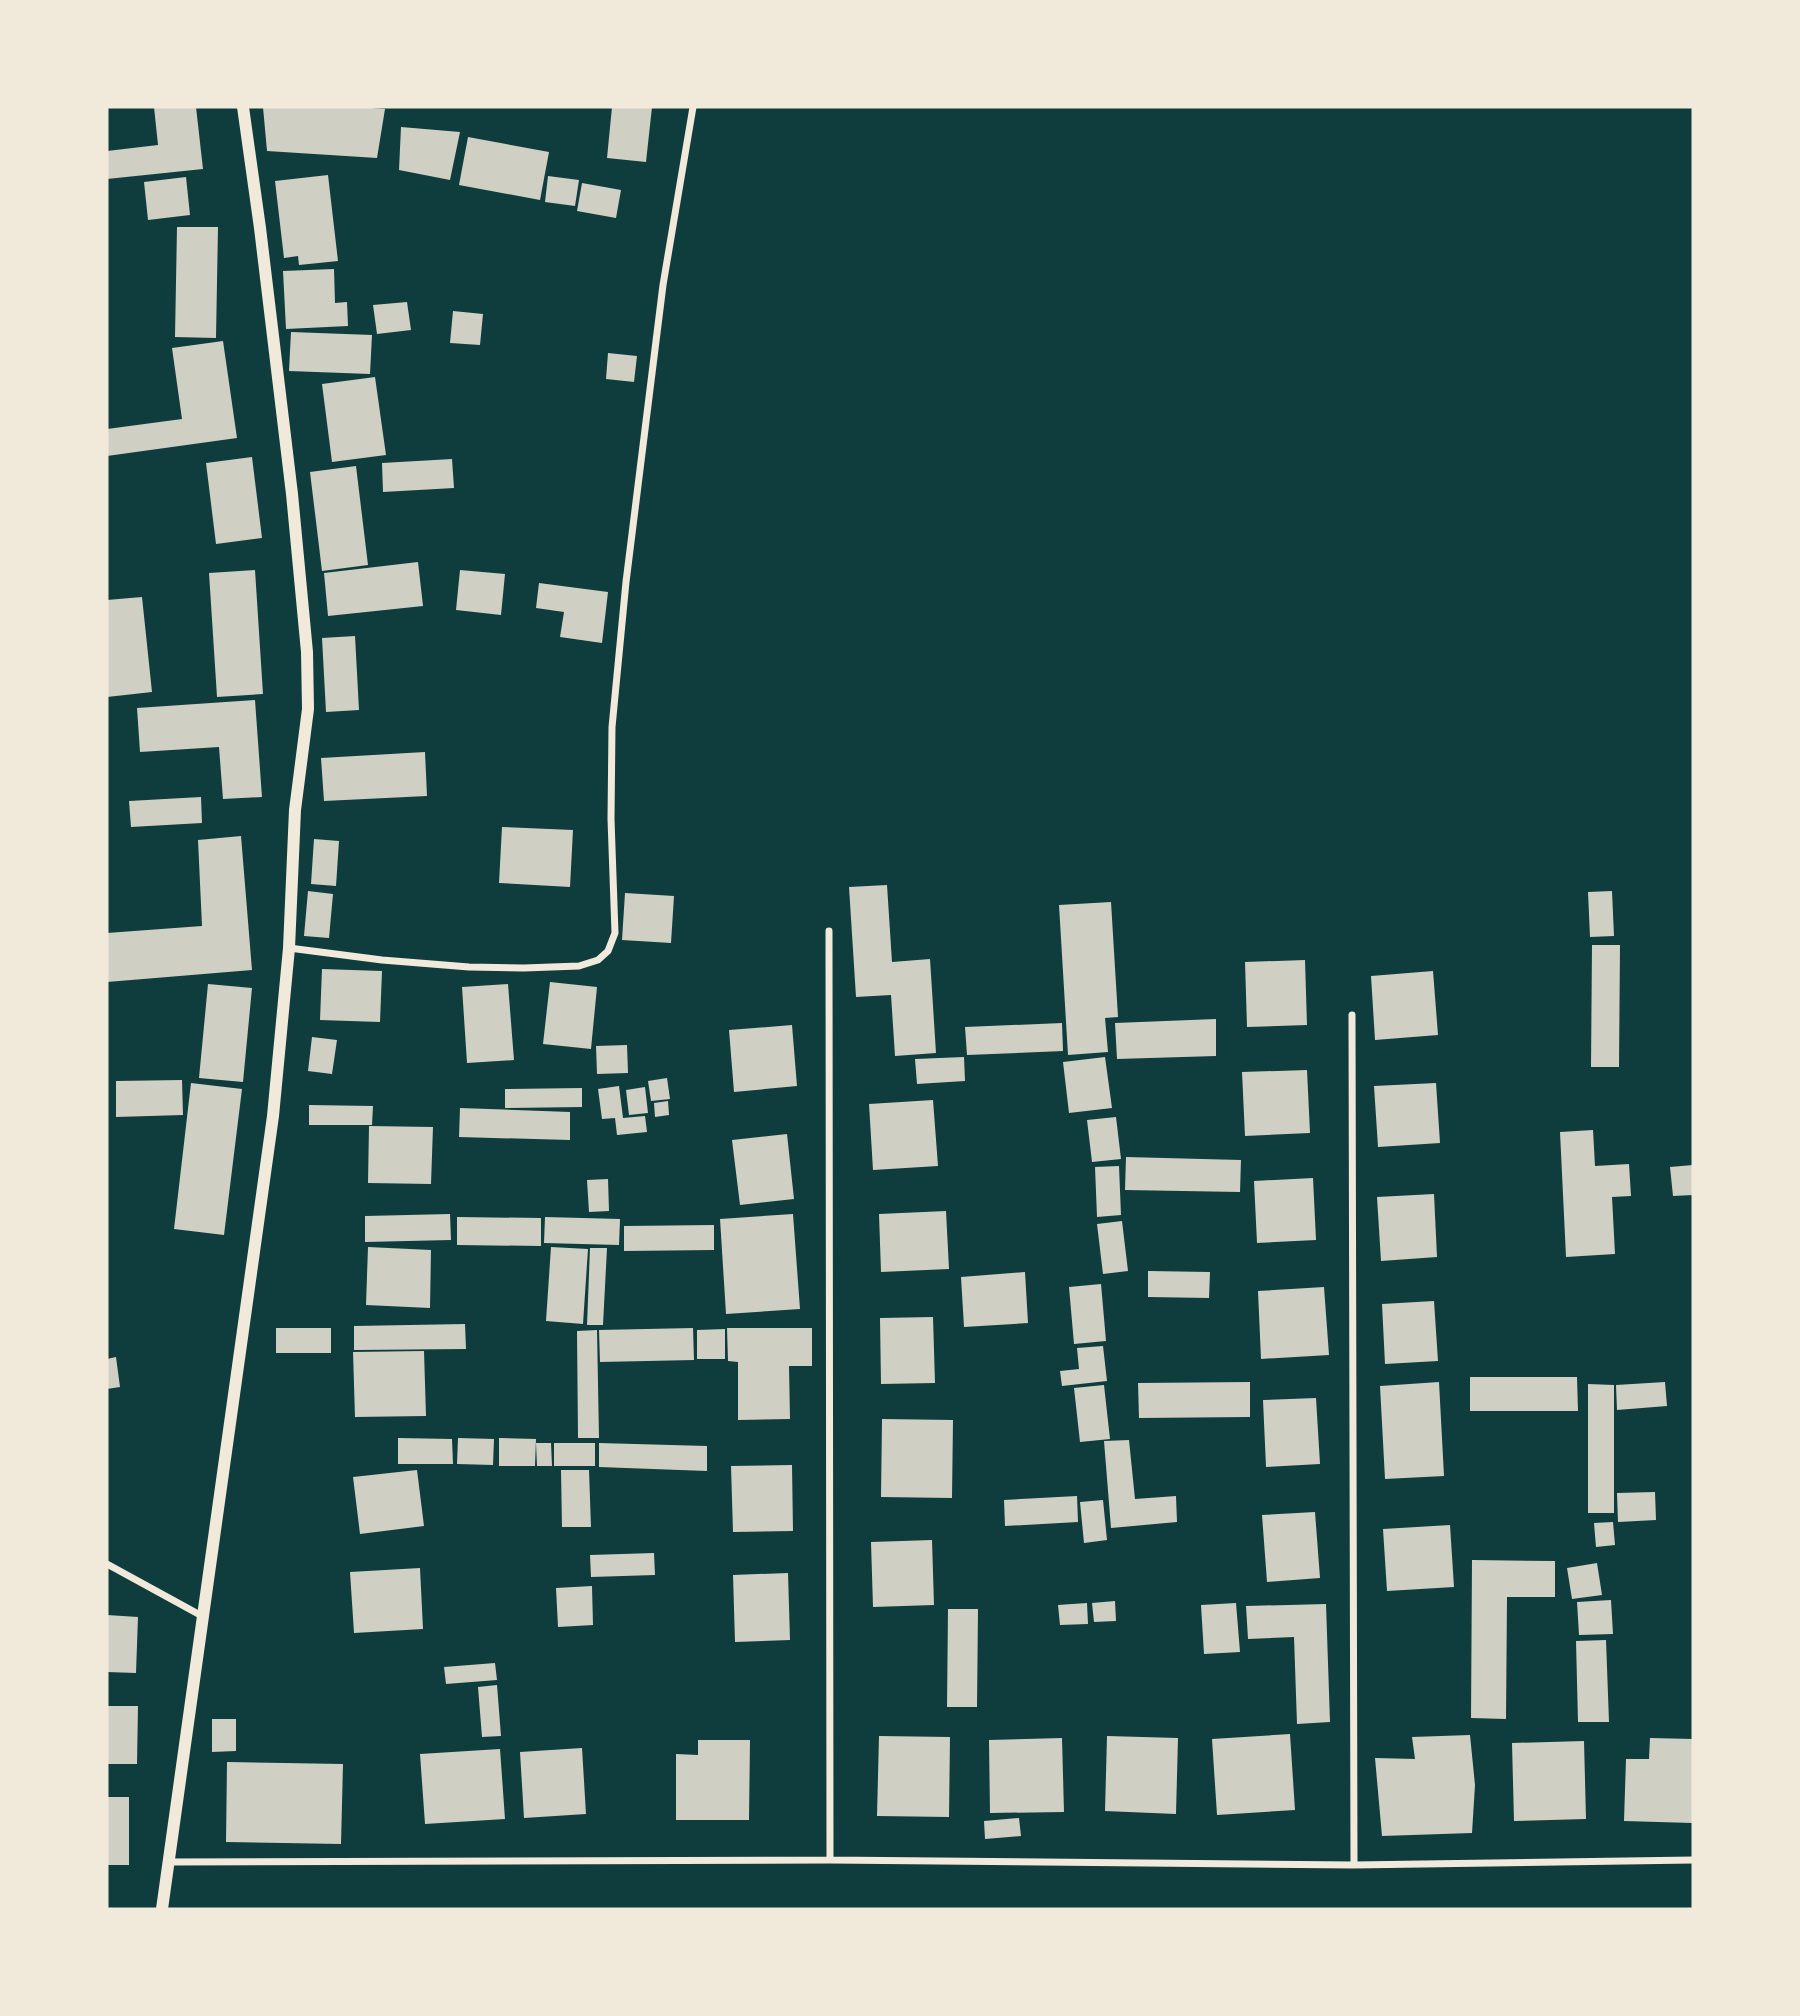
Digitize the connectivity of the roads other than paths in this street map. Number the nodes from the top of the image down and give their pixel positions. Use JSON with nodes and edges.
{"nodes":[{"id":1,"x":243,"y":107,"type":"edge"},
{"id":2,"x":693,"y":107,"type":"edge"},
{"id":3,"x":829,"y":931,"type":"dead end"},
{"id":4,"x":289,"y":948,"type":"junction"},
{"id":5,"x":1352,"y":1015,"type":"dead end"},
{"id":6,"x":107,"y":1564,"type":"edge"},
{"id":7,"x":202,"y":1616,"type":"junction"},
{"id":8,"x":830,"y":1860,"type":"junction"},
{"id":9,"x":1693,"y":1860,"type":"edge"},
{"id":10,"x":169,"y":1862,"type":"junction"},
{"id":11,"x":1354,"y":1865,"type":"junction"},
{"id":12,"x":162,"y":1909,"type":"edge"}],
"edges":[{"from":1,"to":4,"type":"street"},
{"from":2,"to":4,"type":"street"},
{"from":3,"to":8,"type":"street"},
{"from":4,"to":7,"type":"street"},
{"from":5,"to":11,"type":"street"},
{"from":6,"to":7,"type":"street"},
{"from":7,"to":10,"type":"street"},
{"from":8,"to":10,"type":"street"},
{"from":8,"to":11,"type":"street"},
{"from":9,"to":11,"type":"street"},
{"from":10,"to":12,"type":"street"}]}
